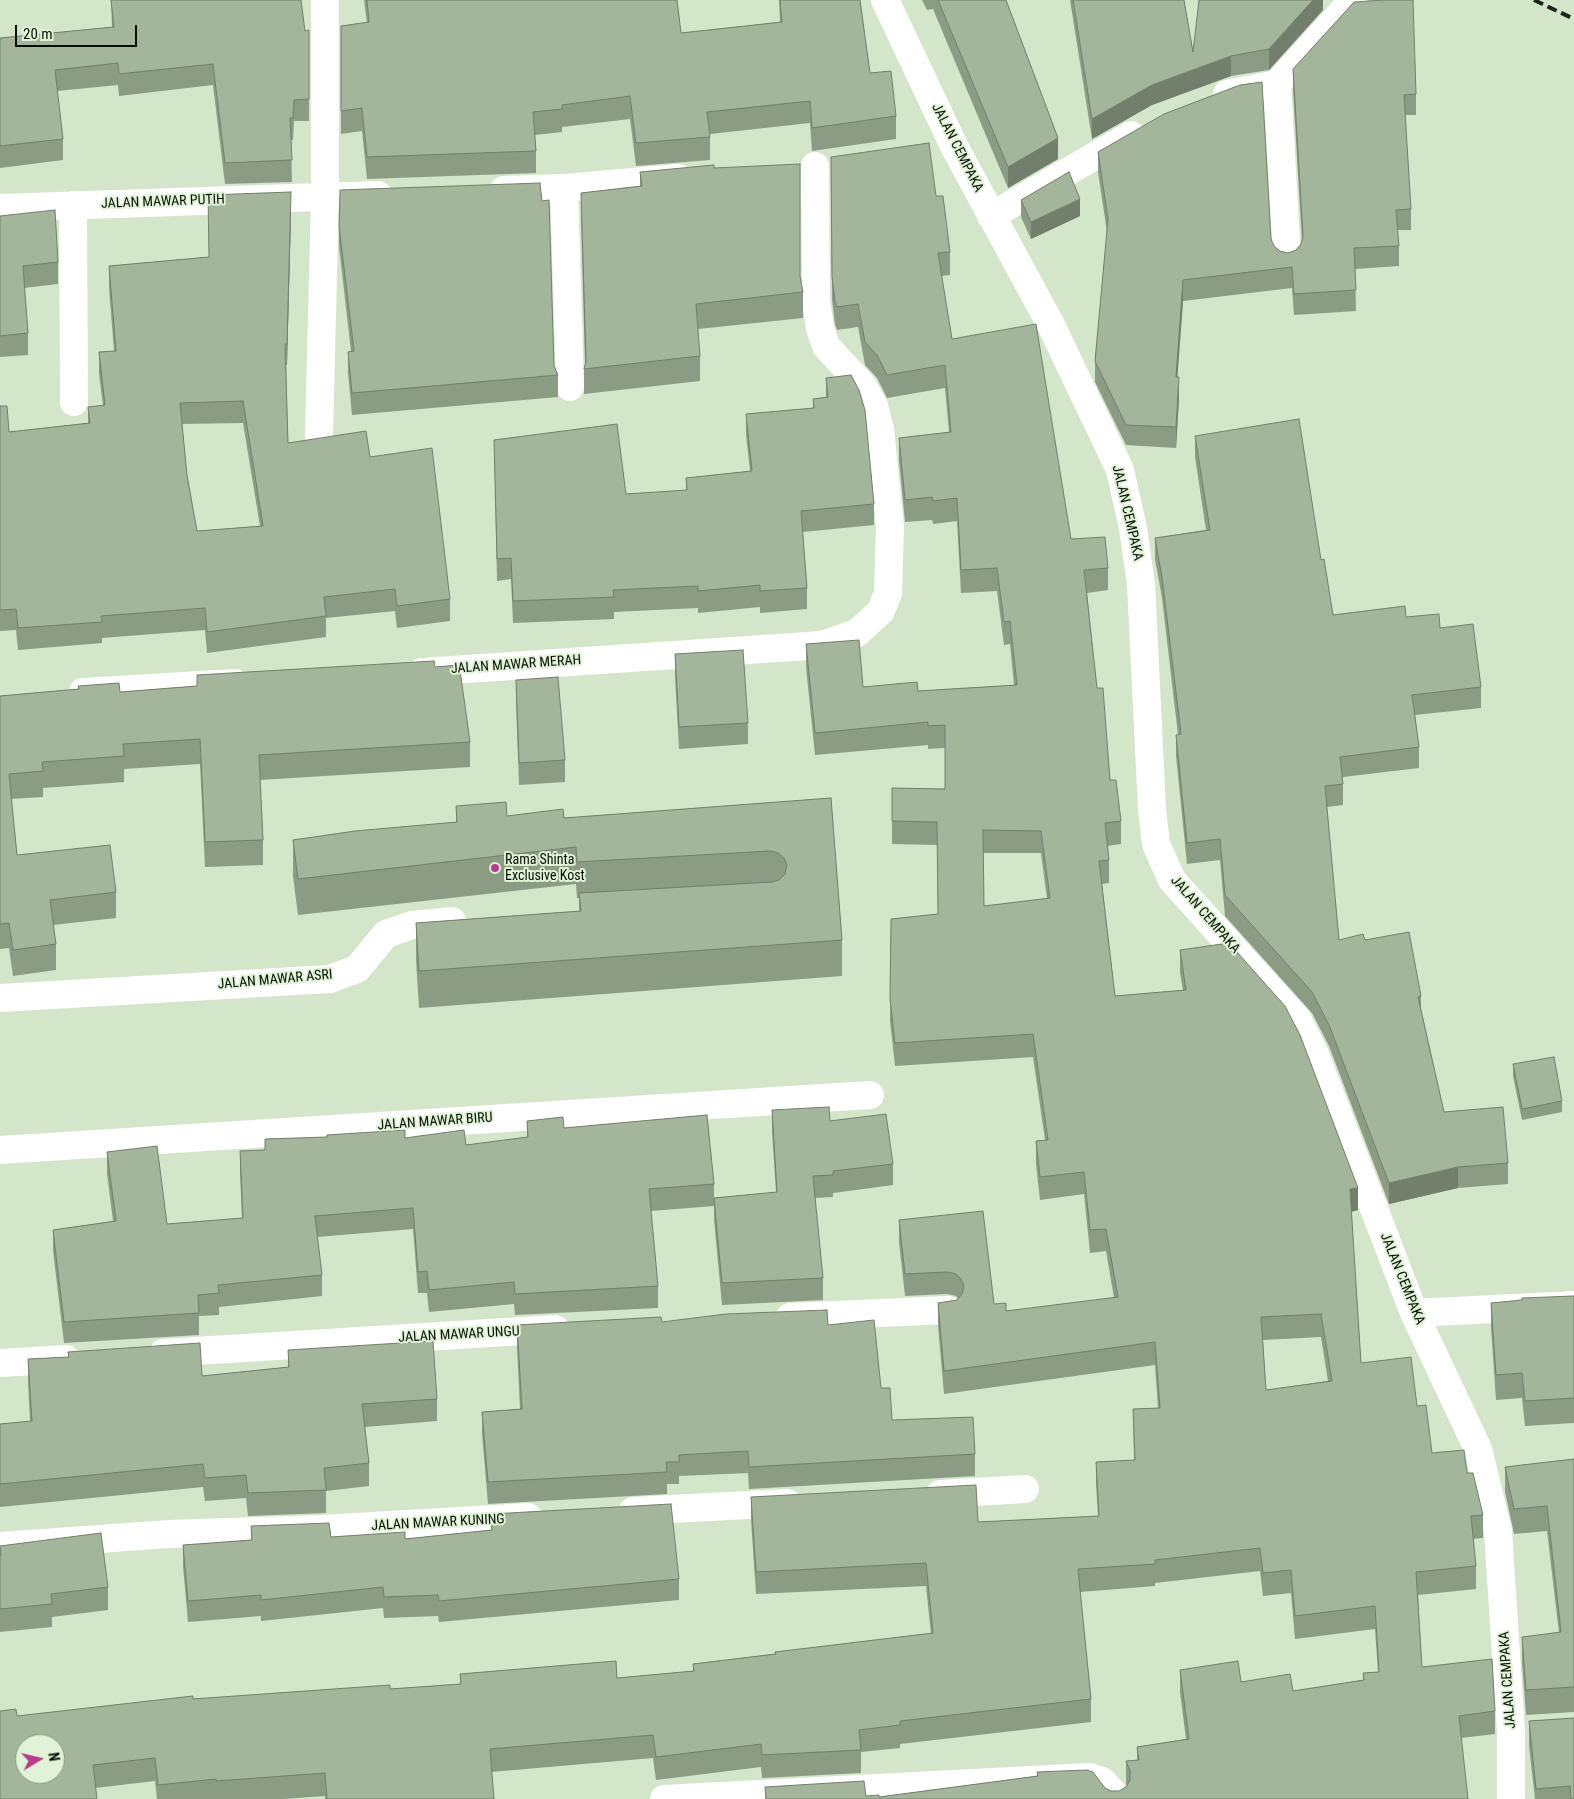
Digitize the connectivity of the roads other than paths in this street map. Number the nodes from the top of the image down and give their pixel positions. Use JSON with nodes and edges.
{"nodes":[{"id":1,"x":325,"y":0,"type":"edge"},
{"id":2,"x":885,"y":0,"type":"edge"},
{"id":3,"x":1353,"y":0,"type":"edge"},
{"id":4,"x":1276,"y":84,"type":"junction"},
{"id":5,"x":1201,"y":104,"type":"edge"},
{"id":6,"x":1149,"y":124,"type":"edge"},
{"id":7,"x":954,"y":146,"type":"junction"},
{"id":8,"x":926,"y":150,"type":"edge"},
{"id":9,"x":843,"y":162,"type":"edge"},
{"id":10,"x":815,"y":166,"type":"junction"},
{"id":11,"x":786,"y":169,"type":"edge"},
{"id":12,"x":699,"y":176,"type":"edge"},
{"id":13,"x":564,"y":188,"type":"junction"},
{"id":14,"x":474,"y":191,"type":"edge"},
{"id":15,"x":404,"y":194,"type":"edge"},
{"id":16,"x":325,"y":197,"type":"junction"},
{"id":17,"x":73,"y":204,"type":"junction"},
{"id":18,"x":0,"y":208,"type":"edge"},
{"id":19,"x":992,"y":216,"type":"junction"},
{"id":20,"x":1287,"y":258,"type":"edge"},
{"id":21,"x":570,"y":387,"type":"dead end"},
{"id":22,"x":74,"y":402,"type":"dead end"},
{"id":23,"x":319,"y":436,"type":"edge"},
{"id":24,"x":400,"y":673,"type":"edge"},
{"id":25,"x":264,"y":682,"type":"edge"},
{"id":26,"x":58,"y":693,"type":"edge"},
{"id":27,"x":476,"y":920,"type":"edge"},
{"id":28,"x":0,"y":998,"type":"edge"},
{"id":29,"x":870,"y":1095,"type":"dead end"},
{"id":30,"x":0,"y":1150,"type":"edge"},
{"id":31,"x":1574,"y":1305,"type":"edge"},
{"id":32,"x":948,"y":1310,"type":"edge"},
{"id":33,"x":1414,"y":1313,"type":"junction"},
{"id":34,"x":762,"y":1319,"type":"edge"},
{"id":35,"x":585,"y":1327,"type":"edge"},
{"id":36,"x":136,"y":1354,"type":"edge"},
{"id":37,"x":87,"y":1357,"type":"edge"},
{"id":38,"x":0,"y":1363,"type":"edge"},
{"id":39,"x":1025,"y":1489,"type":"dead end"},
{"id":40,"x":916,"y":1495,"type":"edge"},
{"id":41,"x":807,"y":1501,"type":"edge"},
{"id":42,"x":609,"y":1513,"type":"edge"},
{"id":43,"x":550,"y":1516,"type":"edge"},
{"id":44,"x":0,"y":1546,"type":"edge"},
{"id":45,"x":1538,"y":1730,"type":"edge"},
{"id":46,"x":1511,"y":1732,"type":"junction"},
{"id":47,"x":664,"y":1799,"type":"edge"},
{"id":48,"x":1115,"y":1799,"type":"edge"},
{"id":49,"x":1511,"y":1799,"type":"edge"}],
"edges":[{"from":1,"to":16,"type":"street"},
{"from":2,"to":7,"type":"street","name":"JALAN CEMPAKA"},
{"from":3,"to":4,"type":"street"},
{"from":4,"to":5,"type":"street"},
{"from":4,"to":20,"type":"street"},
{"from":6,"to":19,"type":"street"},
{"from":7,"to":8,"type":"street"},
{"from":7,"to":19,"type":"street","name":"JALAN CEMPAKA"},
{"from":9,"to":10,"type":"street"},
{"from":10,"to":11,"type":"street"},
{"from":10,"to":24,"type":"street","name":"JALAN MAWAR MERAH"},
{"from":12,"to":13,"type":"street"},
{"from":13,"to":14,"type":"street"},
{"from":13,"to":21,"type":"street"},
{"from":15,"to":16,"type":"street","name":"JALAN MAWAR PUTIH"},
{"from":16,"to":17,"type":"street","name":"JALAN MAWAR PUTIH"},
{"from":16,"to":23,"type":"street"},
{"from":17,"to":18,"type":"street","name":"JALAN MAWAR PUTIH"},
{"from":17,"to":22,"type":"street"},
{"from":19,"to":33,"type":"street","name":"JALAN CEMPAKA"},
{"from":25,"to":26,"type":"street"},
{"from":27,"to":28,"type":"street","name":"JALAN MAWAR ASRI"},
{"from":29,"to":30,"type":"street","name":"JALAN MAWAR BIRU"},
{"from":31,"to":33,"type":"street"},
{"from":32,"to":34,"type":"street"},
{"from":33,"to":46,"type":"street","name":"JALAN CEMPAKA"},
{"from":35,"to":36,"type":"street","name":"JALAN MAWAR UNGU"},
{"from":37,"to":38,"type":"street"},
{"from":39,"to":40,"type":"street"},
{"from":41,"to":42,"type":"street"},
{"from":43,"to":44,"type":"street","name":"JALAN MAWAR KUNING"},
{"from":45,"to":46,"type":"street"},
{"from":46,"to":49,"type":"street","name":"JALAN CEMPAKA"},
{"from":47,"to":48,"type":"street"}]}
